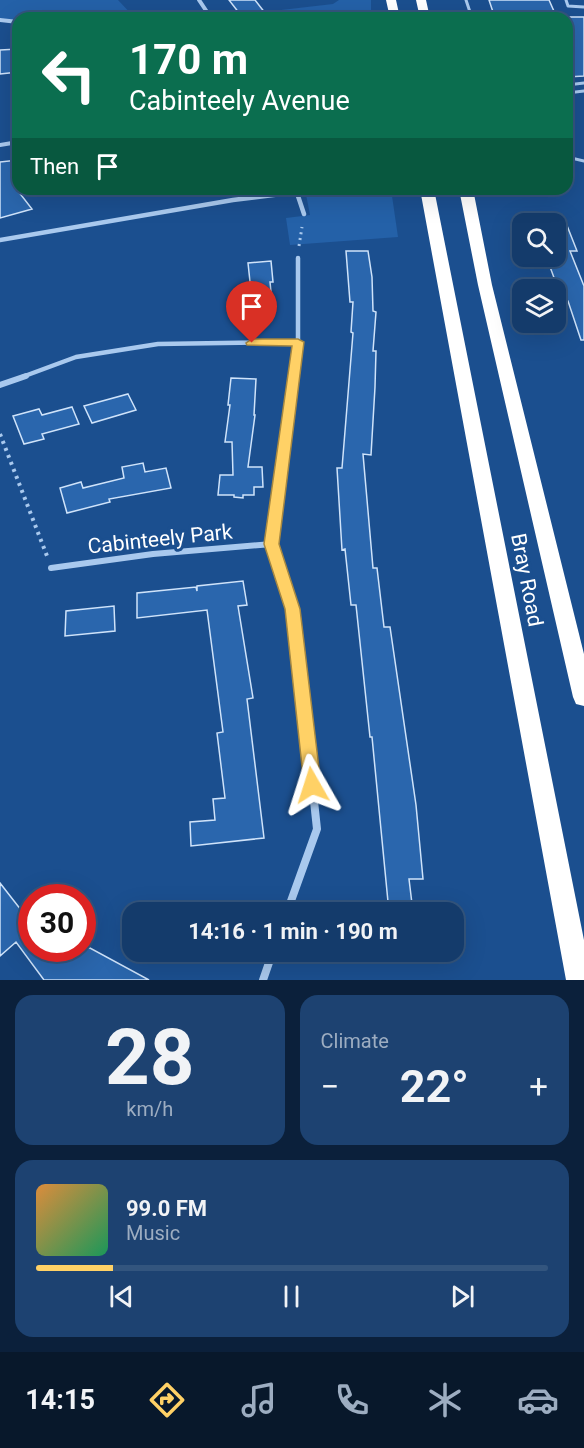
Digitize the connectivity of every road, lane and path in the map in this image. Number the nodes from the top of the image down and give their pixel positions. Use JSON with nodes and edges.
{"nodes":[{"id":1,"x":566,"y":0,"type":"edge"},
{"id":2,"x":584,"y":8,"type":"edge"},
{"id":3,"x":265,"y":195,"type":"edge"},
{"id":4,"x":298,"y":195,"type":"edge"},
{"id":5,"x":429,"y":195,"type":"edge"},
{"id":6,"x":467,"y":195,"type":"edge"},
{"id":7,"x":304,"y":214,"type":"joint"},
{"id":8,"x":0,"y":240,"type":"edge"},
{"id":9,"x":297,"y":258,"type":"joint"},
{"id":10,"x":298,"y":342,"type":"junction"},
{"id":11,"x":0,"y":385,"type":"edge"},
{"id":12,"x":0,"y":434,"type":"edge"},
{"id":13,"x":272,"y":544,"type":"junction"},
{"id":14,"x":51,"y":568,"type":"joint"},
{"id":15,"x":584,"y":697,"type":"edge"},
{"id":16,"x":291,"y":902,"type":"edge"},
{"id":17,"x":269,"y":962,"type":"edge"},
{"id":18,"x":263,"y":980,"type":"edge"},
{"id":19,"x":579,"y":980,"type":"edge"}],
"edges":[{"from":1,"to":2,"type":"lane"},
{"from":3,"to":8,"type":"street"},
{"from":4,"to":7,"type":"street"},
{"from":5,"to":19,"type":"highway","name":"Bray Road"},
{"from":6,"to":15,"type":"highway","name":"Bray Road"},
{"from":7,"to":9,"type":"path"},
{"from":9,"to":10,"type":"street"},
{"from":10,"to":11,"type":"street"},
{"from":10,"to":13,"type":"street"},
{"from":12,"to":14,"type":"path"},
{"from":13,"to":14,"type":"street","name":"Cabinteely Park"},
{"from":13,"to":16,"type":"street"},
{"from":17,"to":18,"type":"street"}]}
